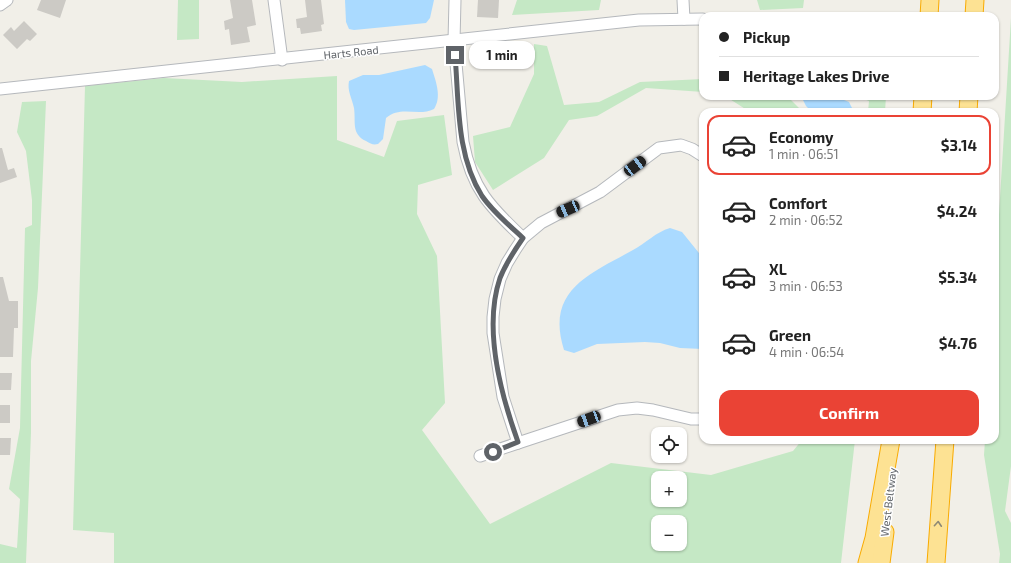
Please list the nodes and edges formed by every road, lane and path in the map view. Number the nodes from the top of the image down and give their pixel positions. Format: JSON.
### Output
{"nodes":[{"id":1,"x":7,"y":0,"type":"edge"},
{"id":2,"x":274,"y":0,"type":"edge"},
{"id":3,"x":455,"y":0,"type":"edge"},
{"id":4,"x":683,"y":0,"type":"edge"},
{"id":5,"x":930,"y":0,"type":"edge"},
{"id":6,"x":975,"y":0,"type":"edge"},
{"id":7,"x":0,"y":5,"type":"edge"},
{"id":8,"x":928,"y":12,"type":"edge"},
{"id":9,"x":974,"y":12,"type":"edge"},
{"id":10,"x":684,"y":19,"type":"junction"},
{"id":11,"x":699,"y":19,"type":"edge"},
{"id":12,"x":454,"y":41,"type":"junction"},
{"id":13,"x":282,"y":60,"type":"junction"},
{"id":14,"x":0,"y":89,"type":"edge"},
{"id":15,"x":699,"y":153,"type":"edge"},
{"id":16,"x":523,"y":238,"type":"junction"},
{"id":17,"x":699,"y":419,"type":"edge"},
{"id":18,"x":518,"y":442,"type":"junction"},
{"id":19,"x":890,"y":444,"type":"edge"},
{"id":20,"x":895,"y":444,"type":"edge"},
{"id":21,"x":944,"y":444,"type":"edge"},
{"id":22,"x":480,"y":456,"type":"dead end"},
{"id":23,"x":868,"y":563,"type":"edge"},
{"id":24,"x":881,"y":563,"type":"edge"},
{"id":25,"x":936,"y":563,"type":"edge"}],
"edges":[{"from":1,"to":7,"type":"street"},
{"from":2,"to":13,"type":"street"},
{"from":3,"to":12,"type":"street"},
{"from":4,"to":10,"type":"street"},
{"from":5,"to":8,"type":"highway"},
{"from":6,"to":9,"type":"highway"},
{"from":10,"to":11,"type":"street","name":"Harts Road"},
{"from":10,"to":12,"type":"street","name":"Harts Road"},
{"from":12,"to":13,"type":"street","name":"Harts Road"},
{"from":12,"to":16,"type":"street"},
{"from":13,"to":14,"type":"street","name":"Harts Road"},
{"from":15,"to":16,"type":"street"},
{"from":16,"to":18,"type":"street"},
{"from":17,"to":18,"type":"street"},
{"from":18,"to":22,"type":"street"},
{"from":19,"to":23,"type":"highway"},
{"from":20,"to":24,"type":"highway","name":"West Beltway"},
{"from":25,"to":21,"type":"highway","one_way":true}]}
